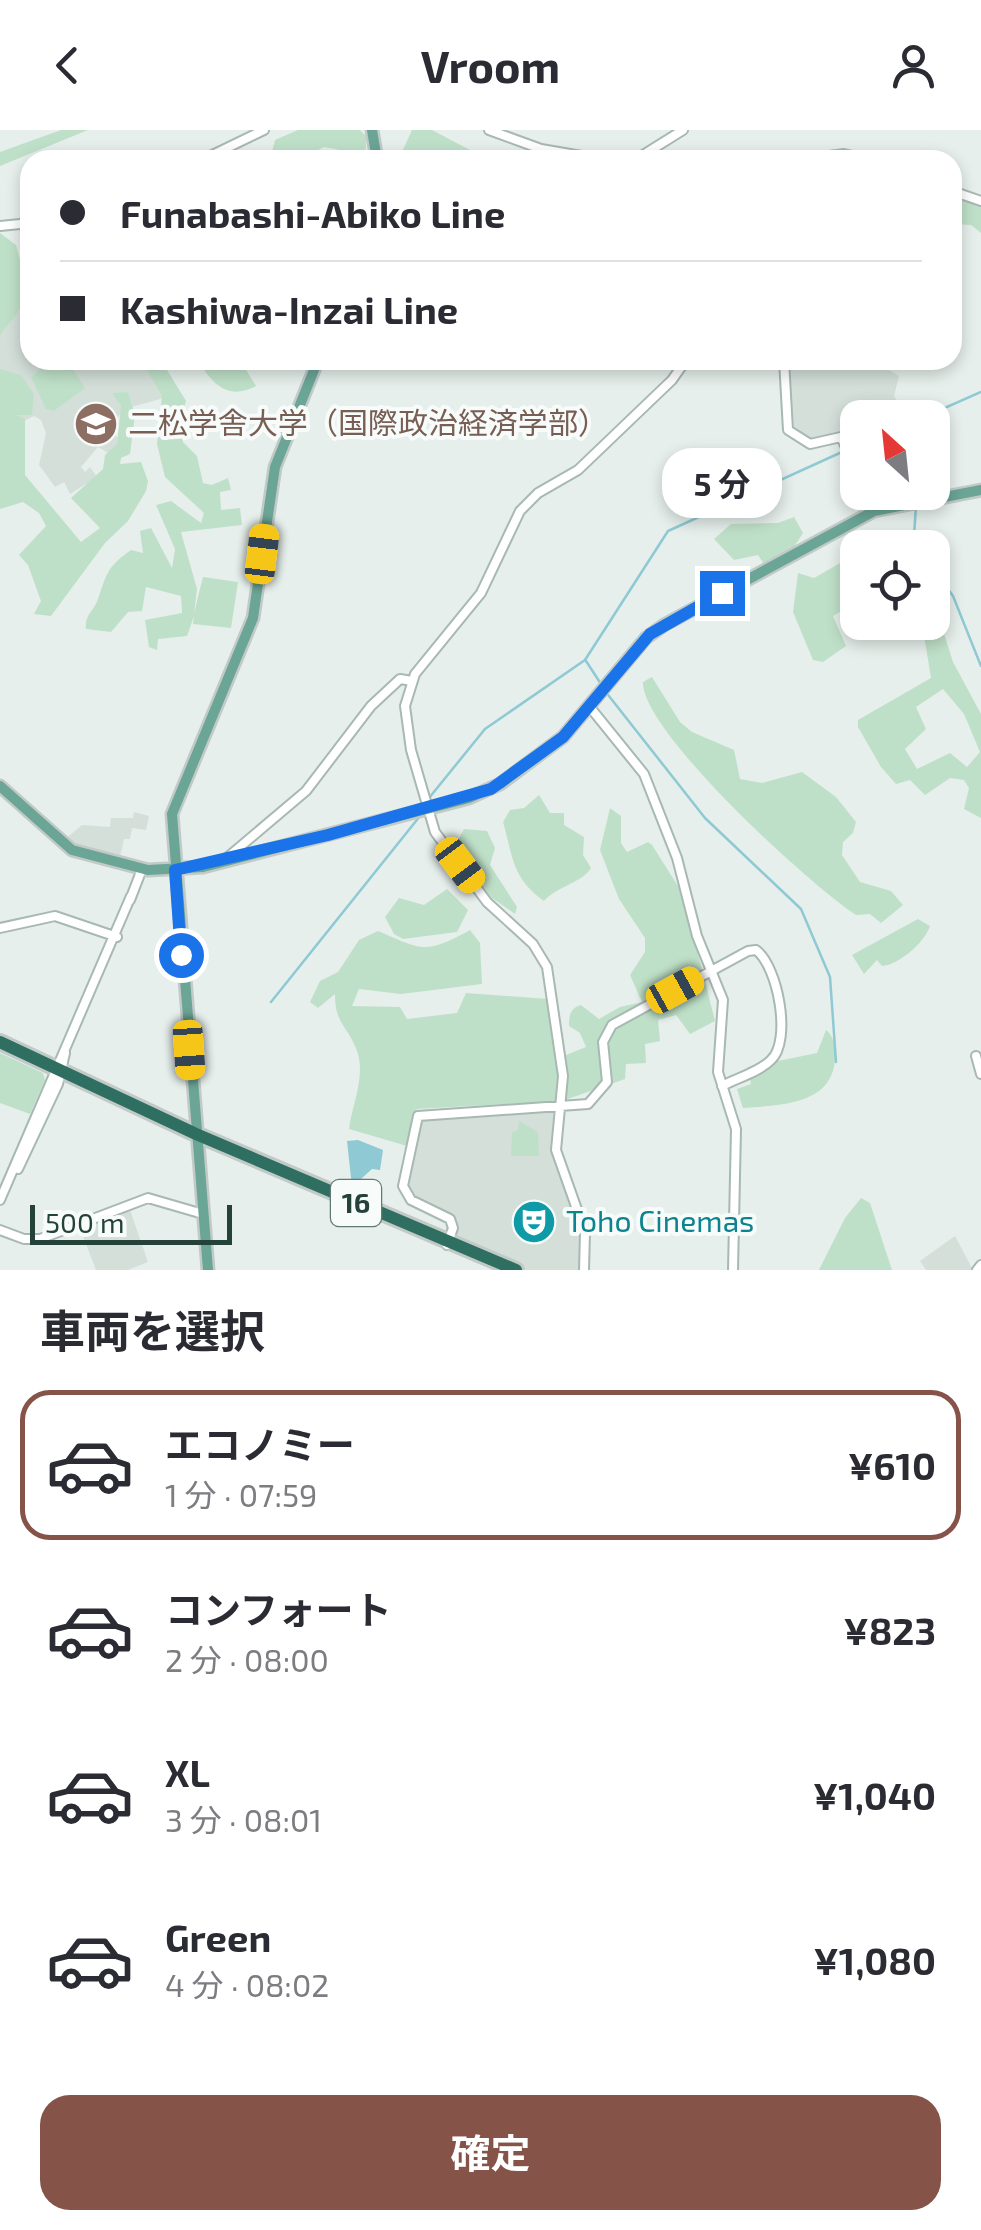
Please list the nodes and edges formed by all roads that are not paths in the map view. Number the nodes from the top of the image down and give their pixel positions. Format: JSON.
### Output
{"nodes":[{"id":1,"x":264,"y":130,"type":"edge"},
{"id":2,"x":490,"y":130,"type":"edge"},
{"id":3,"x":682,"y":130,"type":"edge"},
{"id":4,"x":223,"y":150,"type":"edge"},
{"id":5,"x":547,"y":150,"type":"edge"},
{"id":6,"x":651,"y":150,"type":"edge"},
{"id":7,"x":314,"y":370,"type":"edge"},
{"id":8,"x":678,"y":370,"type":"edge"},
{"id":9,"x":785,"y":370,"type":"edge"},
{"id":10,"x":840,"y":436,"type":"edge"},
{"id":11,"x":981,"y":490,"type":"edge"},
{"id":12,"x":874,"y":511,"type":"joint"},
{"id":13,"x":412,"y":680,"type":"junction"},
{"id":14,"x":589,"y":706,"type":"junction"},
{"id":15,"x":0,"y":786,"type":"edge"},
{"id":16,"x":426,"y":808,"type":"junction"},
{"id":17,"x":222,"y":862,"type":"junction"},
{"id":18,"x":142,"y":869,"type":"junction"},
{"id":19,"x":175,"y":870,"type":"junction"},
{"id":20,"x":0,"y":928,"type":"edge"},
{"id":21,"x":115,"y":936,"type":"junction"},
{"id":22,"x":710,"y":971,"type":"junction"},
{"id":23,"x":0,"y":1044,"type":"edge"},
{"id":24,"x":976,"y":1056,"type":"dead end"},
{"id":25,"x":56,"y":1071,"type":"junction"},
{"id":26,"x":981,"y":1074,"type":"edge"},
{"id":27,"x":722,"y":1086,"type":"junction"},
{"id":28,"x":560,"y":1106,"type":"junction"},
{"id":29,"x":196,"y":1136,"type":"junction"},
{"id":30,"x":0,"y":1200,"type":"edge"},
{"id":31,"x":0,"y":1210,"type":"edge"},
{"id":32,"x":203,"y":1214,"type":"junction"},
{"id":33,"x":0,"y":1230,"type":"edge"},
{"id":34,"x":448,"y":1242,"type":"junction"},
{"id":35,"x":208,"y":1270,"type":"edge"},
{"id":36,"x":506,"y":1270,"type":"edge"},
{"id":37,"x":516,"y":1270,"type":"edge"},
{"id":38,"x":584,"y":1270,"type":"edge"},
{"id":39,"x":733,"y":1270,"type":"edge"}],
"edges":[{"from":1,"to":4,"type":"street"},
{"from":2,"to":5,"type":"street"},
{"from":3,"to":6,"type":"street"},
{"from":7,"to":19,"type":"main road"},
{"from":8,"to":13,"type":"street"},
{"from":9,"to":10,"type":"street"},
{"from":11,"to":12,"type":"main road"},
{"from":12,"to":14,"type":"main road"},
{"from":13,"to":16,"type":"street"},
{"from":13,"to":17,"type":"street"},
{"from":14,"to":16,"type":"main road"},
{"from":14,"to":22,"type":"street"},
{"from":15,"to":18,"type":"main road"},
{"from":16,"to":17,"type":"main road"},
{"from":16,"to":28,"type":"street"},
{"from":17,"to":19,"type":"main road"},
{"from":18,"to":19,"type":"main road"},
{"from":18,"to":21,"type":"street"},
{"from":19,"to":29,"type":"main road"},
{"from":20,"to":21,"type":"street"},
{"from":21,"to":25,"type":"street"},
{"from":22,"to":27,"type":"street"},
{"from":22,"to":27,"type":"street"},
{"from":22,"to":28,"type":"street"},
{"from":23,"to":25,"type":"highway","number":"16"},
{"from":24,"to":26,"type":"street"},
{"from":25,"to":29,"type":"highway","number":"16"},
{"from":25,"to":30,"type":"street"},
{"from":25,"to":31,"type":"street"},
{"from":27,"to":39,"type":"street"},
{"from":28,"to":34,"type":"street"},
{"from":28,"to":38,"type":"street"},
{"from":29,"to":32,"type":"main road"},
{"from":29,"to":34,"type":"highway","number":"16"},
{"from":32,"to":33,"type":"street"},
{"from":32,"to":35,"type":"main road"},
{"from":34,"to":36,"type":"highway","number":"16"},
{"from":34,"to":37,"type":"highway","number":"16"}]}
